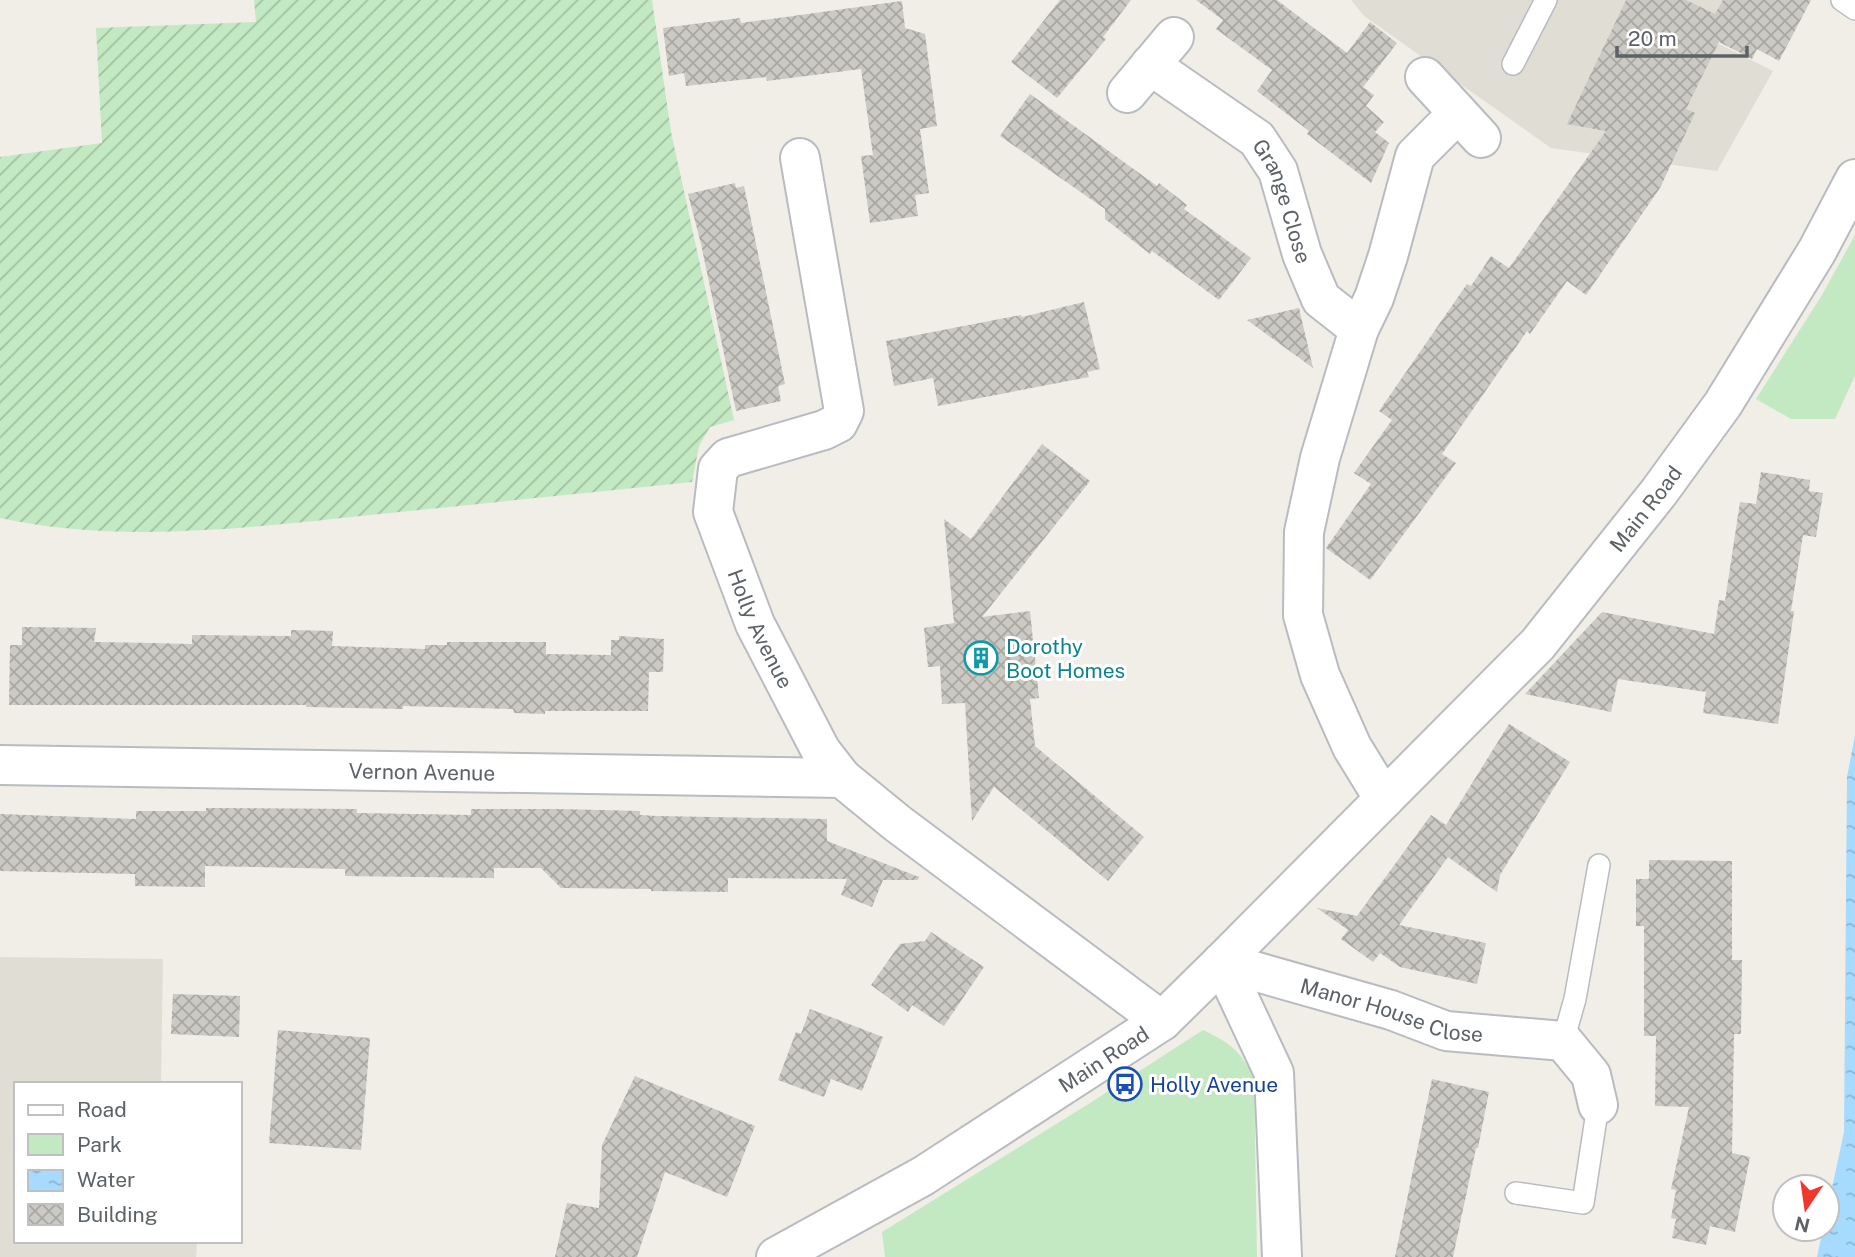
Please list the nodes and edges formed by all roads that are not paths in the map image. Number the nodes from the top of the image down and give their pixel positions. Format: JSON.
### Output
{"nodes":[{"id":1,"x":1546,"y":0,"type":"edge"},
{"id":2,"x":1842,"y":0,"type":"edge"},
{"id":3,"x":1855,"y":9,"type":"edge"},
{"id":4,"x":1513,"y":64,"type":"dead end"},
{"id":5,"x":1150,"y":65,"type":"dead end"},
{"id":6,"x":1425,"y":77,"type":"dead end"},
{"id":7,"x":800,"y":158,"type":"dead end"},
{"id":8,"x":1855,"y":179,"type":"edge"},
{"id":9,"x":1359,"y":329,"type":"junction"},
{"id":10,"x":0,"y":765,"type":"edge"},
{"id":11,"x":842,"y":778,"type":"junction"},
{"id":12,"x":1384,"y":799,"type":"junction"},
{"id":13,"x":1599,"y":865,"type":"dead end"},
{"id":14,"x":1222,"y":962,"type":"junction"},
{"id":15,"x":1162,"y":1021,"type":"junction"},
{"id":16,"x":1563,"y":1041,"type":"junction"},
{"id":17,"x":1598,"y":1105,"type":"joint"},
{"id":18,"x":1516,"y":1193,"type":"dead end"},
{"id":19,"x":776,"y":1257,"type":"edge"},
{"id":20,"x":1282,"y":1257,"type":"edge"}],
"edges":[{"from":1,"to":4,"type":"lane"},
{"from":2,"to":3,"type":"lane"},
{"from":5,"to":9,"type":"street","name":"Grange Close"},
{"from":6,"to":9,"type":"street"},
{"from":7,"to":11,"type":"street","name":"Holly Avenue"},
{"from":8,"to":12,"type":"street","name":"Main Road"},
{"from":9,"to":12,"type":"street"},
{"from":10,"to":11,"type":"street","name":"Vernon Avenue"},
{"from":11,"to":15,"type":"street","name":"Holly Avenue"},
{"from":12,"to":14,"type":"street","name":"Main Road"},
{"from":13,"to":16,"type":"lane"},
{"from":14,"to":15,"type":"street","name":"Main Road"},
{"from":14,"to":16,"type":"street","name":"Manor House Close"},
{"from":14,"to":20,"type":"street"},
{"from":15,"to":19,"type":"street","name":"Main Road"},
{"from":16,"to":17,"type":"street"},
{"from":17,"to":18,"type":"lane"}]}
